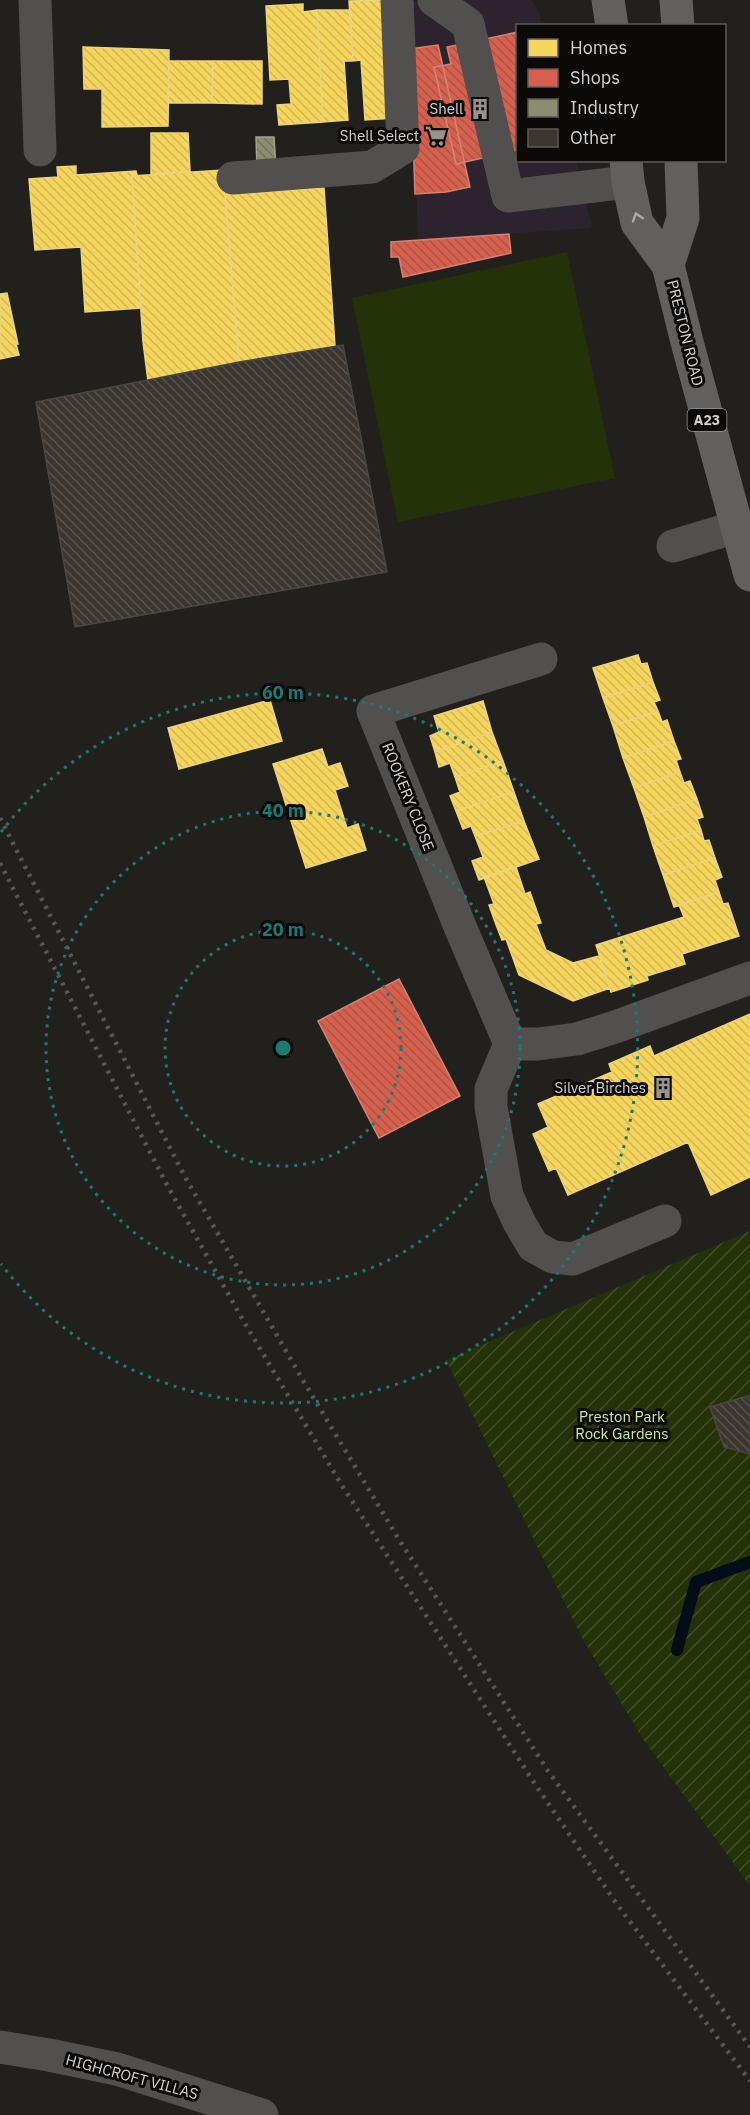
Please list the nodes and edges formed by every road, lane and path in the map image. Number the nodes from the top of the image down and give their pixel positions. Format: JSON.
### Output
{"nodes":[{"id":1,"x":35,"y":0,"type":"edge"},
{"id":2,"x":397,"y":0,"type":"edge"},
{"id":3,"x":434,"y":0,"type":"edge"},
{"id":4,"x":608,"y":0,"type":"edge"},
{"id":5,"x":676,"y":0,"type":"edge"},
{"id":6,"x":612,"y":24,"type":"edge"},
{"id":7,"x":678,"y":24,"type":"edge"},
{"id":8,"x":40,"y":150,"type":"dead end"},
{"id":9,"x":681,"y":162,"type":"edge"},
{"id":10,"x":627,"y":171,"type":"edge"},
{"id":11,"x":233,"y":178,"type":"dead end"},
{"id":12,"x":668,"y":265,"type":"junction"},
{"id":13,"x":736,"y":527,"type":"junction"},
{"id":14,"x":673,"y":546,"type":"dead end"},
{"id":15,"x":750,"y":575,"type":"edge"},
{"id":16,"x":541,"y":659,"type":"dead end"},
{"id":17,"x":750,"y":978,"type":"edge"},
{"id":18,"x":510,"y":1044,"type":"junction"},
{"id":19,"x":665,"y":1221,"type":"dead end"},
{"id":20,"x":0,"y":2047,"type":"edge"},
{"id":21,"x":262,"y":2115,"type":"edge"}],
"edges":[{"from":1,"to":8,"type":"street"},
{"from":2,"to":11,"type":"street"},
{"from":3,"to":10,"type":"street"},
{"from":4,"to":6,"type":"highway"},
{"from":5,"to":7,"type":"highway"},
{"from":9,"to":12,"type":"highway","name":"PRESTON ROAD"},
{"from":12,"to":10,"type":"highway","name":"PRESTON ROAD","number":"A23","one_way":true},
{"from":12,"to":13,"type":"highway","name":"PRESTON ROAD","number":"A23"},
{"from":13,"to":14,"type":"street"},
{"from":13,"to":15,"type":"highway","name":"PRESTON ROAD","number":"A23"},
{"from":16,"to":18,"type":"street","name":"ROOKERY CLOSE"},
{"from":17,"to":18,"type":"street"},
{"from":18,"to":19,"type":"street"},
{"from":20,"to":21,"type":"street","name":"HIGHCROFT VILLAS"}]}
